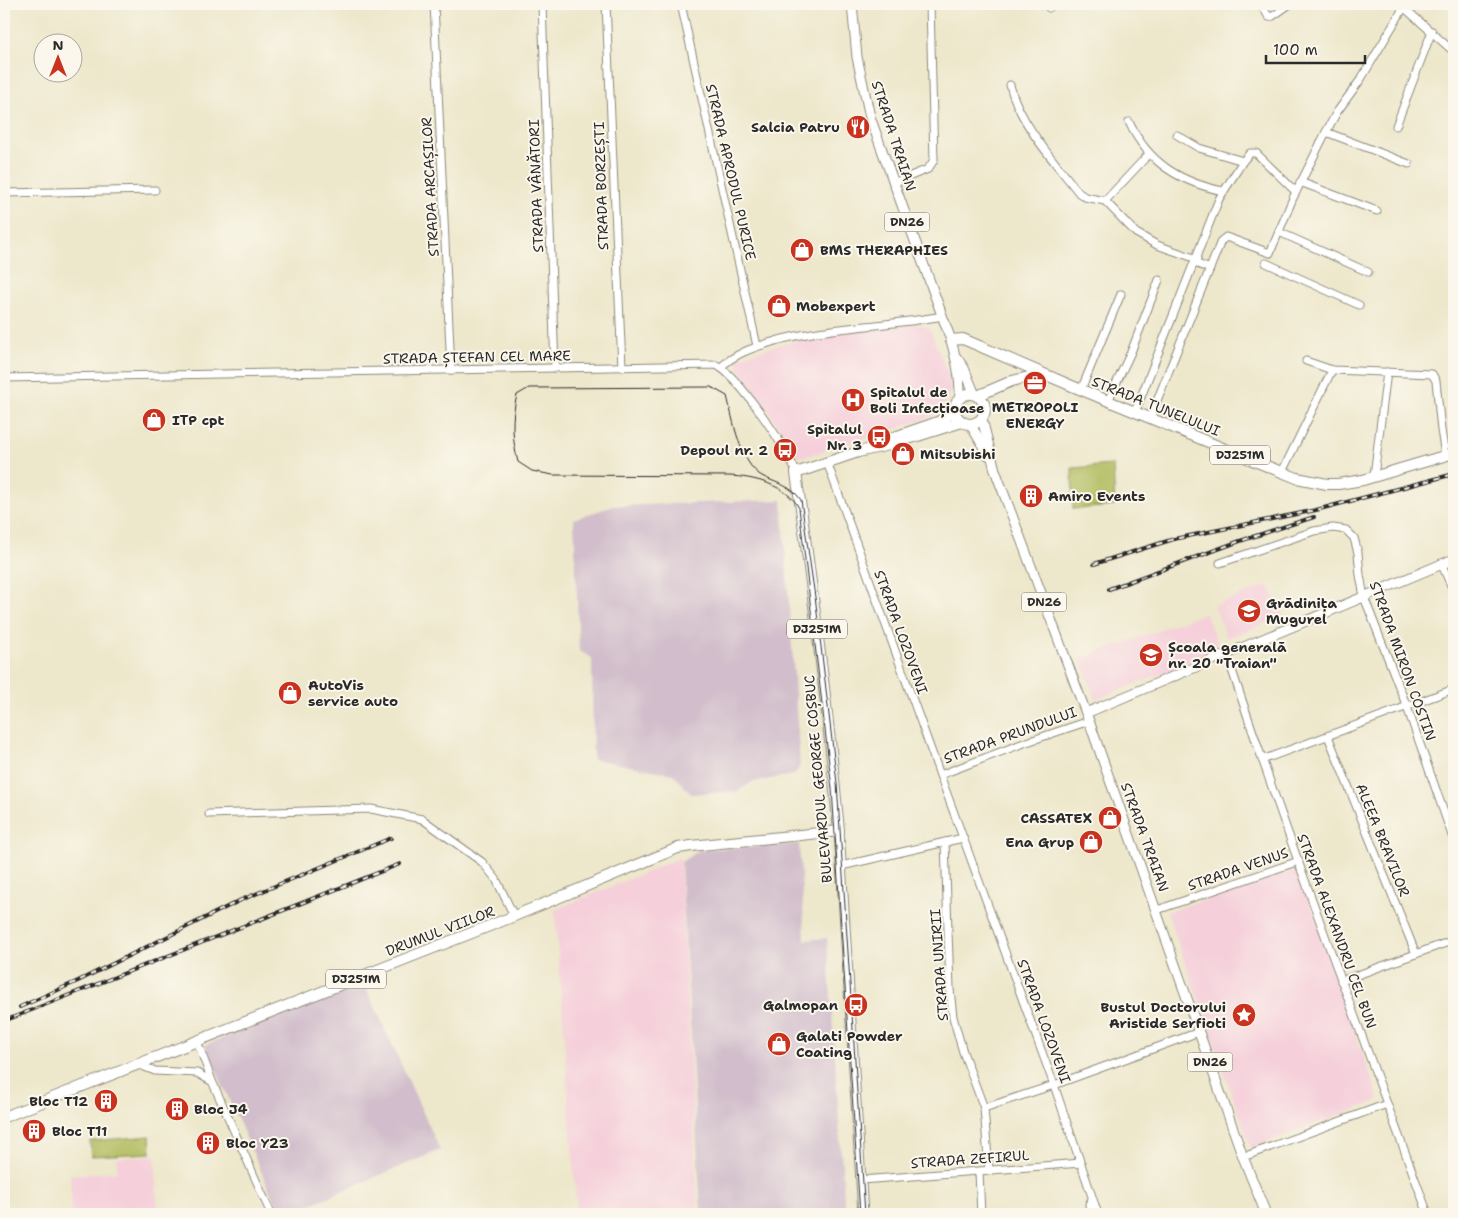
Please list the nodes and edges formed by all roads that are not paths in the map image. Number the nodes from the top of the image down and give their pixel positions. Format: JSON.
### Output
{"nodes":[{"id":1,"x":434,"y":4,"type":"edge"},
{"id":2,"x":542,"y":4,"type":"edge"},
{"id":3,"x":606,"y":4,"type":"edge"},
{"id":4,"x":681,"y":4,"type":"edge"},
{"id":5,"x":852,"y":4,"type":"edge"},
{"id":6,"x":930,"y":4,"type":"edge"},
{"id":7,"x":1260,"y":4,"type":"edge"},
{"id":8,"x":1290,"y":4,"type":"edge"},
{"id":9,"x":1402,"y":6,"type":"edge"},
{"id":10,"x":1432,"y":32,"type":"junction"},
{"id":11,"x":1454,"y":52,"type":"edge"},
{"id":12,"x":1010,"y":86,"type":"dead end"},
{"id":13,"x":1129,"y":122,"type":"dead end"},
{"id":14,"x":1396,"y":126,"type":"dead end"},
{"id":15,"x":1326,"y":132,"type":"junction"},
{"id":16,"x":1177,"y":136,"type":"dead end"},
{"id":17,"x":1149,"y":154,"type":"junction"},
{"id":18,"x":1243,"y":162,"type":"junction"},
{"id":19,"x":1409,"y":164,"type":"dead end"},
{"id":20,"x":1300,"y":182,"type":"junction"},
{"id":21,"x":893,"y":183,"type":"junction"},
{"id":22,"x":155,"y":190,"type":"dead end"},
{"id":23,"x":1223,"y":191,"type":"junction"},
{"id":24,"x":1296,"y":192,"type":"junction"},
{"id":25,"x":4,"y":193,"type":"edge"},
{"id":26,"x":1105,"y":201,"type":"junction"},
{"id":27,"x":1377,"y":211,"type":"dead end"},
{"id":28,"x":1279,"y":232,"type":"junction"},
{"id":29,"x":1196,"y":261,"type":"junction"},
{"id":30,"x":1266,"y":263,"type":"dead end"},
{"id":31,"x":1210,"y":269,"type":"junction"},
{"id":32,"x":1368,"y":272,"type":"dead end"},
{"id":33,"x":1159,"y":280,"type":"dead end"},
{"id":34,"x":1121,"y":294,"type":"dead end"},
{"id":35,"x":1359,"y":305,"type":"dead end"},
{"id":36,"x":942,"y":316,"type":"junction"},
{"id":37,"x":951,"y":340,"type":"junction"},
{"id":38,"x":757,"y":346,"type":"junction"},
{"id":39,"x":956,"y":358,"type":"junction"},
{"id":40,"x":1306,"y":361,"type":"dead end"},
{"id":41,"x":622,"y":367,"type":"junction"},
{"id":42,"x":721,"y":367,"type":"junction"},
{"id":43,"x":555,"y":368,"type":"junction"},
{"id":44,"x":450,"y":370,"type":"junction"},
{"id":45,"x":1332,"y":370,"type":"junction"},
{"id":46,"x":1387,"y":372,"type":"junction"},
{"id":47,"x":1042,"y":374,"type":"junction"},
{"id":48,"x":4,"y":378,"type":"edge"},
{"id":49,"x":994,"y":390,"type":"junction"},
{"id":50,"x":1081,"y":390,"type":"junction"},
{"id":51,"x":976,"y":396,"type":"junction"},
{"id":52,"x":960,"y":398,"type":"junction"},
{"id":53,"x":1108,"y":401,"type":"junction"},
{"id":54,"x":985,"y":405,"type":"junction"},
{"id":55,"x":955,"y":412,"type":"junction"},
{"id":56,"x":1135,"y":412,"type":"junction"},
{"id":57,"x":1150,"y":418,"type":"junction"},
{"id":58,"x":982,"y":419,"type":"junction"},
{"id":59,"x":966,"y":423,"type":"junction"},
{"id":60,"x":858,"y":452,"type":"junction"},
{"id":61,"x":1450,"y":454,"type":"edge"},
{"id":62,"x":827,"y":462,"type":"junction"},
{"id":63,"x":995,"y":470,"type":"junction"},
{"id":64,"x":1282,"y":472,"type":"junction"},
{"id":65,"x":796,"y":473,"type":"junction"},
{"id":66,"x":1374,"y":476,"type":"junction"},
{"id":67,"x":1454,"y":559,"type":"edge"},
{"id":68,"x":1220,"y":563,"type":"dead end"},
{"id":69,"x":1441,"y":563,"type":"junction"},
{"id":70,"x":1454,"y":592,"type":"edge"},
{"id":71,"x":1364,"y":597,"type":"junction"},
{"id":72,"x":1227,"y":654,"type":"junction"},
{"id":73,"x":1454,"y":689,"type":"edge"},
{"id":74,"x":1407,"y":707,"type":"junction"},
{"id":75,"x":1088,"y":717,"type":"junction"},
{"id":76,"x":1328,"y":736,"type":"junction"},
{"id":77,"x":1262,"y":760,"type":"junction"},
{"id":78,"x":940,"y":775,"type":"junction"},
{"id":79,"x":209,"y":814,"type":"dead end"},
{"id":80,"x":838,"y":831,"type":"junction"},
{"id":81,"x":963,"y":838,"type":"junction"},
{"id":82,"x":1454,"y":841,"type":"edge"},
{"id":83,"x":945,"y":842,"type":"junction"},
{"id":84,"x":1299,"y":861,"type":"junction"},
{"id":85,"x":840,"y":866,"type":"junction"},
{"id":86,"x":1157,"y":910,"type":"junction"},
{"id":87,"x":514,"y":916,"type":"junction"},
{"id":88,"x":1454,"y":940,"type":"edge"},
{"id":89,"x":1416,"y":954,"type":"junction"},
{"id":90,"x":1341,"y":981,"type":"junction"},
{"id":91,"x":1199,"y":1032,"type":"junction"},
{"id":92,"x":197,"y":1041,"type":"junction"},
{"id":93,"x":137,"y":1064,"type":"junction"},
{"id":94,"x":212,"y":1081,"type":"junction"},
{"id":95,"x":1054,"y":1085,"type":"junction"},
{"id":96,"x":1387,"y":1104,"type":"junction"},
{"id":97,"x":984,"y":1108,"type":"junction"},
{"id":98,"x":4,"y":1117,"type":"edge"},
{"id":99,"x":1243,"y":1157,"type":"junction"},
{"id":100,"x":1081,"y":1163,"type":"junction"},
{"id":101,"x":989,"y":1171,"type":"junction"},
{"id":102,"x":979,"y":1172,"type":"junction"},
{"id":103,"x":861,"y":1180,"type":"junction"},
{"id":104,"x":1092,"y":1199,"type":"junction"},
{"id":105,"x":271,"y":1214,"type":"edge"},
{"id":106,"x":863,"y":1214,"type":"edge"},
{"id":107,"x":982,"y":1214,"type":"edge"},
{"id":108,"x":1090,"y":1214,"type":"edge"},
{"id":109,"x":1098,"y":1214,"type":"edge"},
{"id":110,"x":1266,"y":1214,"type":"edge"},
{"id":111,"x":1428,"y":1214,"type":"edge"}],
"edges":[{"from":1,"to":44,"type":"street","name":"STRADA ARCAȘILOR"},
{"from":2,"to":43,"type":"street","name":"STRADA VÂNĂTORI"},
{"from":3,"to":41,"type":"street","name":"STRADA BORZEȘTI"},
{"from":4,"to":38,"type":"street","name":"STRADA APRODUL PURICE"},
{"from":5,"to":21,"type":"main road","name":"STRADA TRAIAN","number":"DN26"},
{"from":6,"to":21,"type":"street"},
{"from":7,"to":8,"type":"street"},
{"from":9,"to":10,"type":"street"},
{"from":9,"to":15,"type":"street"},
{"from":10,"to":11,"type":"street"},
{"from":10,"to":14,"type":"street"},
{"from":12,"to":26,"type":"street"},
{"from":13,"to":17,"type":"street"},
{"from":15,"to":19,"type":"street"},
{"from":15,"to":20,"type":"street"},
{"from":16,"to":18,"type":"street"},
{"from":17,"to":23,"type":"street"},
{"from":17,"to":26,"type":"street"},
{"from":18,"to":23,"type":"street"},
{"from":18,"to":24,"type":"street"},
{"from":20,"to":24,"type":"street"},
{"from":20,"to":27,"type":"street"},
{"from":21,"to":36,"type":"main road","name":"STRADA TRAIAN","number":"DN26"},
{"from":22,"to":25,"type":"street"},
{"from":23,"to":29,"type":"street"},
{"from":24,"to":28,"type":"street"},
{"from":26,"to":29,"type":"street"},
{"from":28,"to":31,"type":"street"},
{"from":28,"to":32,"type":"street"},
{"from":29,"to":31,"type":"street"},
{"from":29,"to":56,"type":"street"},
{"from":30,"to":35,"type":"street"},
{"from":31,"to":57,"type":"street"},
{"from":33,"to":53,"type":"street"},
{"from":34,"to":50,"type":"street"},
{"from":36,"to":37,"type":"main road","name":"STRADA TRAIAN","number":"DN26"},
{"from":36,"to":38,"type":"street"},
{"from":37,"to":39,"type":"main road","name":"STRADA TRAIAN","number":"DN26"},
{"from":37,"to":47,"type":"highway","number":"DJ251M"},
{"from":38,"to":42,"type":"street"},
{"from":39,"to":51,"type":"main road","name":"STRADA TRAIAN","number":"DN26"},
{"from":39,"to":52,"type":"main road","name":"STRADA TRAIAN","number":"DN26"},
{"from":40,"to":45,"type":"street"},
{"from":41,"to":42,"type":"street","name":"STRADA ȘTEFAN CEL MARE"},
{"from":41,"to":43,"type":"street","name":"STRADA ȘTEFAN CEL MARE"},
{"from":42,"to":65,"type":"street","name":"BULEVARDUL GEORGE COȘBUC"},
{"from":43,"to":44,"type":"street","name":"STRADA ȘTEFAN CEL MARE"},
{"from":44,"to":48,"type":"street","name":"STRADA ȘTEFAN CEL MARE"},
{"from":45,"to":46,"type":"street"},
{"from":45,"to":64,"type":"street"},
{"from":46,"to":61,"type":"street"},
{"from":46,"to":66,"type":"street"},
{"from":47,"to":49,"type":"highway"},
{"from":47,"to":50,"type":"highway","name":"STRADA TUNELULUI","number":"DJ251M"},
{"from":49,"to":51,"type":"highway"},
{"from":49,"to":54,"type":"highway"},
{"from":50,"to":53,"type":"highway","name":"STRADA TUNELULUI","number":"DJ251M"},
{"from":51,"to":52,"type":"highway"},
{"from":51,"to":54,"type":"highway","number":"DN26"},
{"from":52,"to":55,"type":"highway","number":"DN26"},
{"from":53,"to":56,"type":"highway","name":"STRADA TUNELULUI","number":"DJ251M"},
{"from":54,"to":58,"type":"highway","number":"DN26"},
{"from":55,"to":59,"type":"highway","number":"DN26"},
{"from":55,"to":60,"type":"highway"},
{"from":56,"to":57,"type":"highway","name":"STRADA TUNELULUI","number":"DJ251M"},
{"from":57,"to":64,"type":"highway","name":"STRADA TUNELULUI","number":"DJ251M"},
{"from":58,"to":59,"type":"highway"},
{"from":58,"to":63,"type":"main road","name":"STRADA TRAIAN","number":"DN26"},
{"from":59,"to":60,"type":"highway"},
{"from":59,"to":63,"type":"main road","name":"STRADA TRAIAN","number":"DN26"},
{"from":60,"to":62,"type":"highway"},
{"from":61,"to":66,"type":"highway","name":"STRADA TUNELULUI","number":"DJ251M"},
{"from":62,"to":65,"type":"highway"},
{"from":62,"to":78,"type":"street","name":"STRADA LOZOVENI"},
{"from":63,"to":75,"type":"main road","name":"STRADA TRAIAN","number":"DN26"},
{"from":64,"to":66,"type":"highway","name":"STRADA TUNELULUI","number":"DJ251M"},
{"from":65,"to":80,"type":"highway","name":"BULEVARDUL GEORGE COȘBUC","number":"DJ251M"},
{"from":67,"to":69,"type":"main road","name":"STRADA PRUNDULUI"},
{"from":68,"to":71,"type":"street","name":"STRADA MIRON COSTIN"},
{"from":69,"to":70,"type":"street"},
{"from":69,"to":71,"type":"main road","name":"STRADA PRUNDULUI"},
{"from":71,"to":72,"type":"main road","name":"STRADA PRUNDULUI"},
{"from":71,"to":74,"type":"street","name":"STRADA MIRON COSTIN"},
{"from":72,"to":75,"type":"main road","name":"STRADA PRUNDULUI"},
{"from":72,"to":77,"type":"street","name":"STRADA ALEXANDRU CEL BUN"},
{"from":73,"to":74,"type":"street"},
{"from":74,"to":76,"type":"street"},
{"from":74,"to":82,"type":"street","name":"STRADA MIRON COSTIN"},
{"from":75,"to":78,"type":"street","name":"STRADA PRUNDULUI"},
{"from":75,"to":86,"type":"main road","name":"STRADA TRAIAN","number":"DN26"},
{"from":76,"to":77,"type":"street"},
{"from":76,"to":89,"type":"street","name":"ALEEA BRAVILOR"},
{"from":77,"to":84,"type":"street","name":"STRADA ALEXANDRU CEL BUN"},
{"from":78,"to":81,"type":"street","name":"STRADA LOZOVENI"},
{"from":79,"to":87,"type":"street"},
{"from":80,"to":85,"type":"main road","name":"BULEVARDUL GEORGE COȘBUC"},
{"from":80,"to":87,"type":"highway","name":"DRUMUL VIILOR","number":"DJ251M"},
{"from":81,"to":83,"type":"street"},
{"from":81,"to":95,"type":"street","name":"STRADA LOZOVENI"},
{"from":83,"to":85,"type":"street"},
{"from":83,"to":97,"type":"street","name":"STRADA UNIRII"},
{"from":84,"to":86,"type":"street","name":"STRADA VENUS"},
{"from":84,"to":90,"type":"street","name":"STRADA ALEXANDRU CEL BUN"},
{"from":85,"to":103,"type":"main road","name":"BULEVARDUL GEORGE COȘBUC"},
{"from":86,"to":91,"type":"main road","name":"STRADA TRAIAN","number":"DN26"},
{"from":87,"to":92,"type":"highway","name":"DRUMUL VIILOR","number":"DJ251M"},
{"from":88,"to":89,"type":"street"},
{"from":89,"to":90,"type":"street"},
{"from":90,"to":96,"type":"street","name":"STRADA ALEXANDRU CEL BUN"},
{"from":91,"to":95,"type":"street"},
{"from":91,"to":99,"type":"main road","name":"STRADA TRAIAN","number":"DN26"},
{"from":92,"to":93,"type":"highway","name":"DRUMUL VIILOR","number":"DJ251M"},
{"from":92,"to":94,"type":"street"},
{"from":93,"to":94,"type":"street"},
{"from":93,"to":98,"type":"highway","name":"DRUMUL VIILOR","number":"DJ251M"},
{"from":94,"to":105,"type":"street"},
{"from":95,"to":97,"type":"street"},
{"from":95,"to":100,"type":"street","name":"STRADA LOZOVENI"},
{"from":96,"to":99,"type":"street"},
{"from":96,"to":111,"type":"street","name":"STRADA ALEXANDRU CEL BUN"},
{"from":97,"to":101,"type":"street","name":"STRADA UNIRII"},
{"from":99,"to":110,"type":"main road","name":"STRADA TRAIAN","number":"DN26"},
{"from":100,"to":101,"type":"street","name":"STRADA ZEFIRUL"},
{"from":100,"to":104,"type":"street","name":"STRADA LOZOVENI"},
{"from":101,"to":102,"type":"street","name":"STRADA ZEFIRUL"},
{"from":102,"to":103,"type":"street","name":"STRADA ZEFIRUL"},
{"from":102,"to":107,"type":"street"},
{"from":103,"to":106,"type":"main road","name":"BULEVARDUL GEORGE COȘBUC"},
{"from":104,"to":108,"type":"street"},
{"from":104,"to":109,"type":"street","name":"STRADA LOZOVENI"}]}
